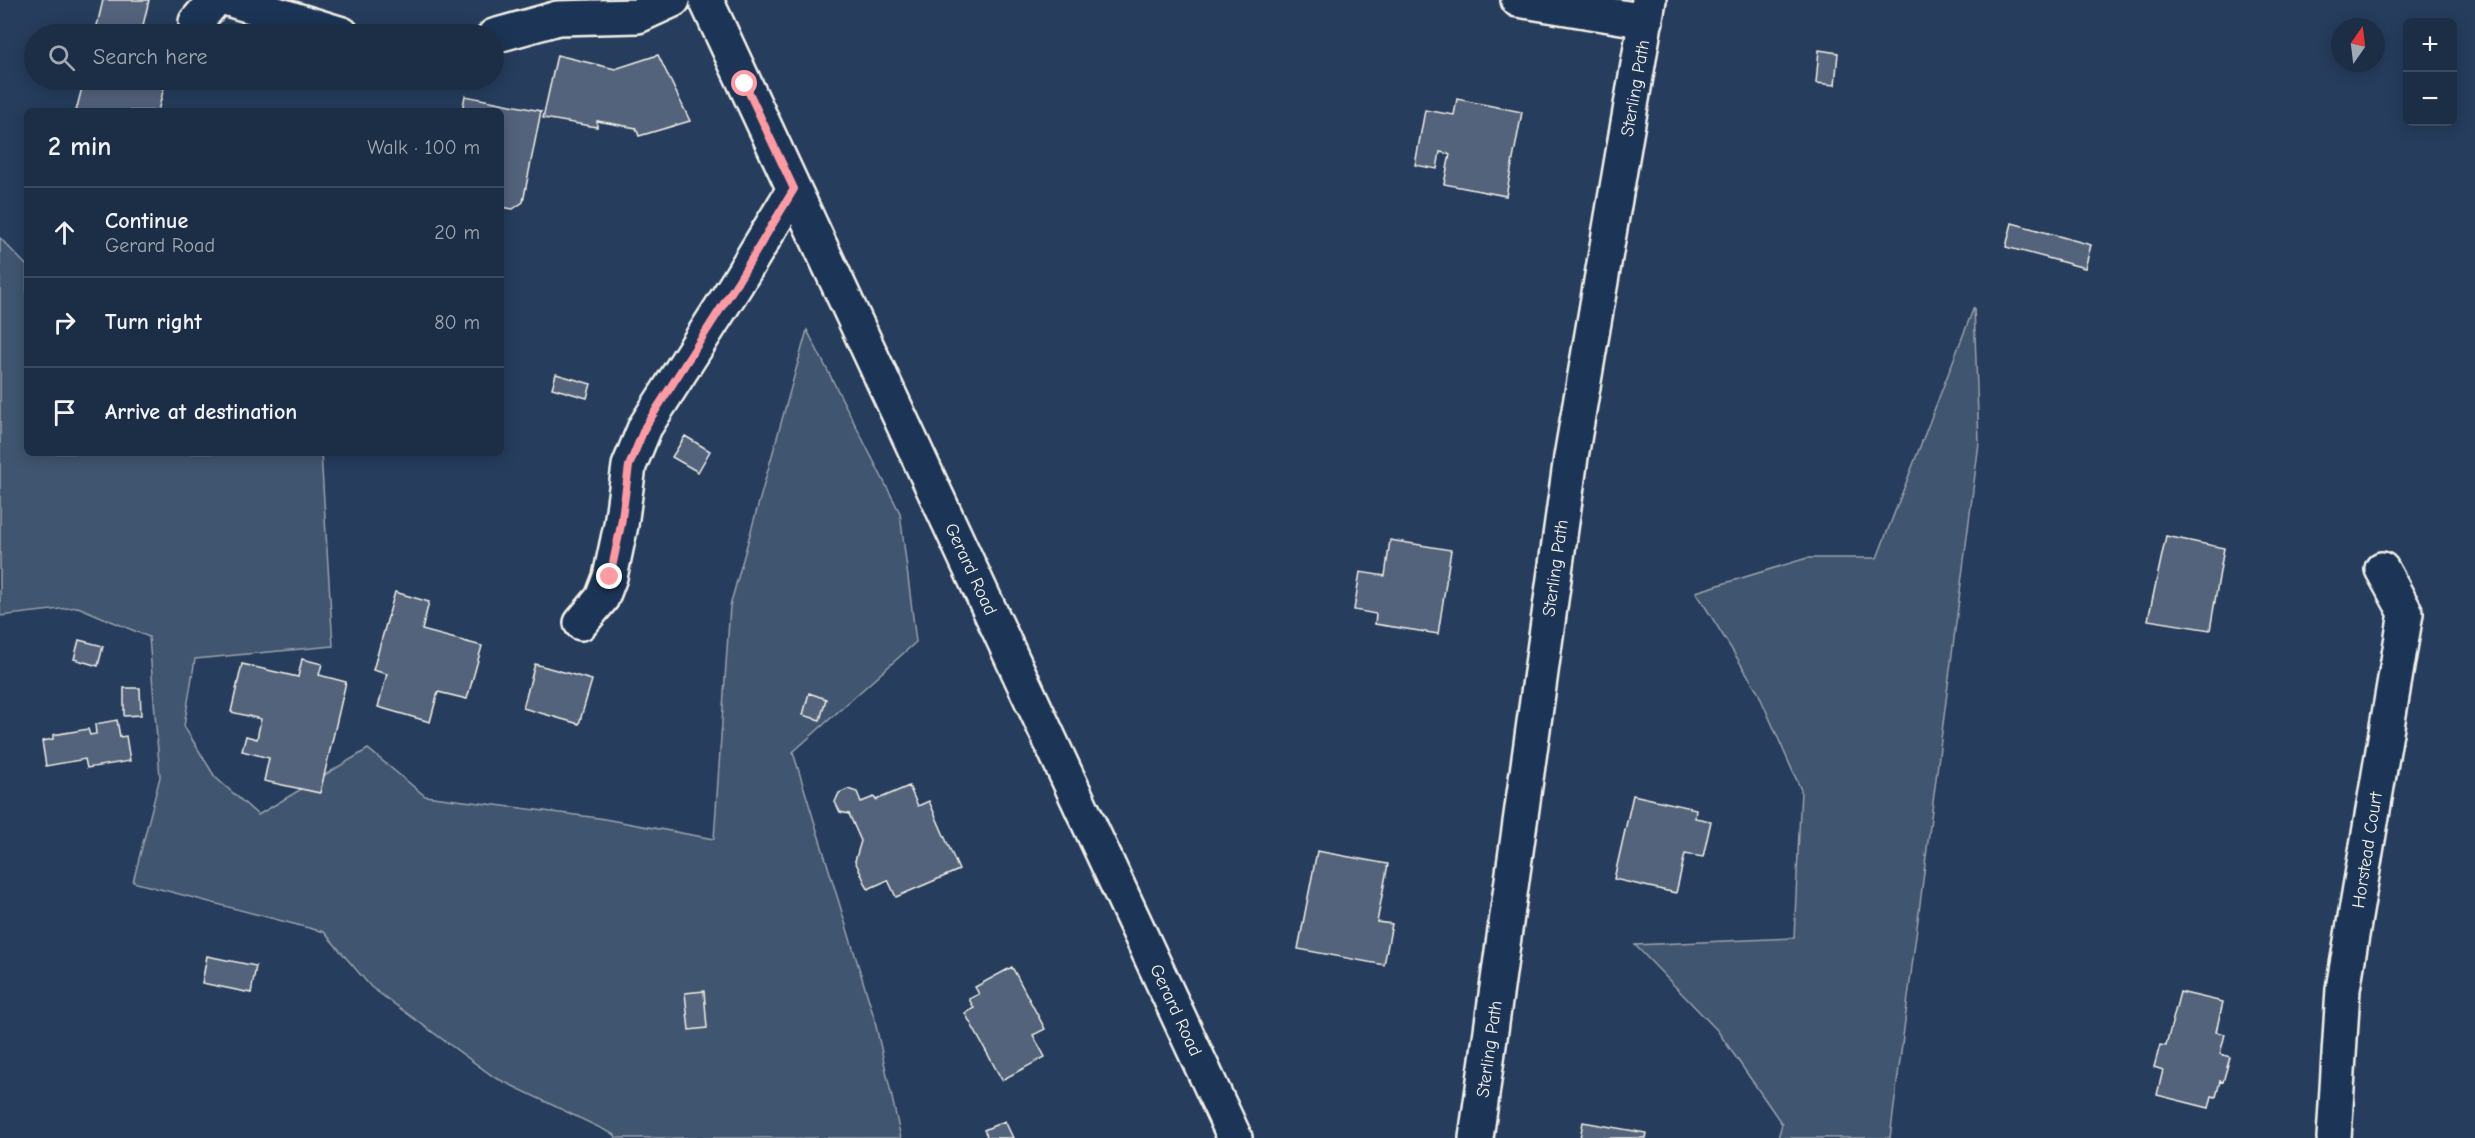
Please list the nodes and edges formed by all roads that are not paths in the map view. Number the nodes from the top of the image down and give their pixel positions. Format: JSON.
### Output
{"nodes":[{"id":1,"x":231,"y":0,"type":"edge"},
{"id":2,"x":673,"y":0,"type":"edge"},
{"id":3,"x":706,"y":0,"type":"edge"},
{"id":4,"x":1518,"y":0,"type":"edge"},
{"id":5,"x":1648,"y":11,"type":"edge"},
{"id":6,"x":309,"y":24,"type":"edge"},
{"id":7,"x":504,"y":33,"type":"edge"},
{"id":8,"x":794,"y":189,"type":"junction"},
{"id":9,"x":2382,"y":569,"type":"dead end"},
{"id":10,"x":581,"y":623,"type":"dead end"},
{"id":11,"x":1236,"y":1138,"type":"edge"},
{"id":12,"x":1476,"y":1138,"type":"edge"},
{"id":13,"x":2334,"y":1138,"type":"edge"}],
"edges":[{"from":1,"to":6,"type":"street"},
{"from":2,"to":7,"type":"street"},
{"from":3,"to":8,"type":"street","name":"Gerard Road"},
{"from":4,"to":5,"type":"street"},
{"from":5,"to":12,"type":"street","name":"Sterling Path"},
{"from":8,"to":10,"type":"street"},
{"from":8,"to":11,"type":"street","name":"Gerard Road"},
{"from":9,"to":13,"type":"street","name":"Horstead Court"}]}
